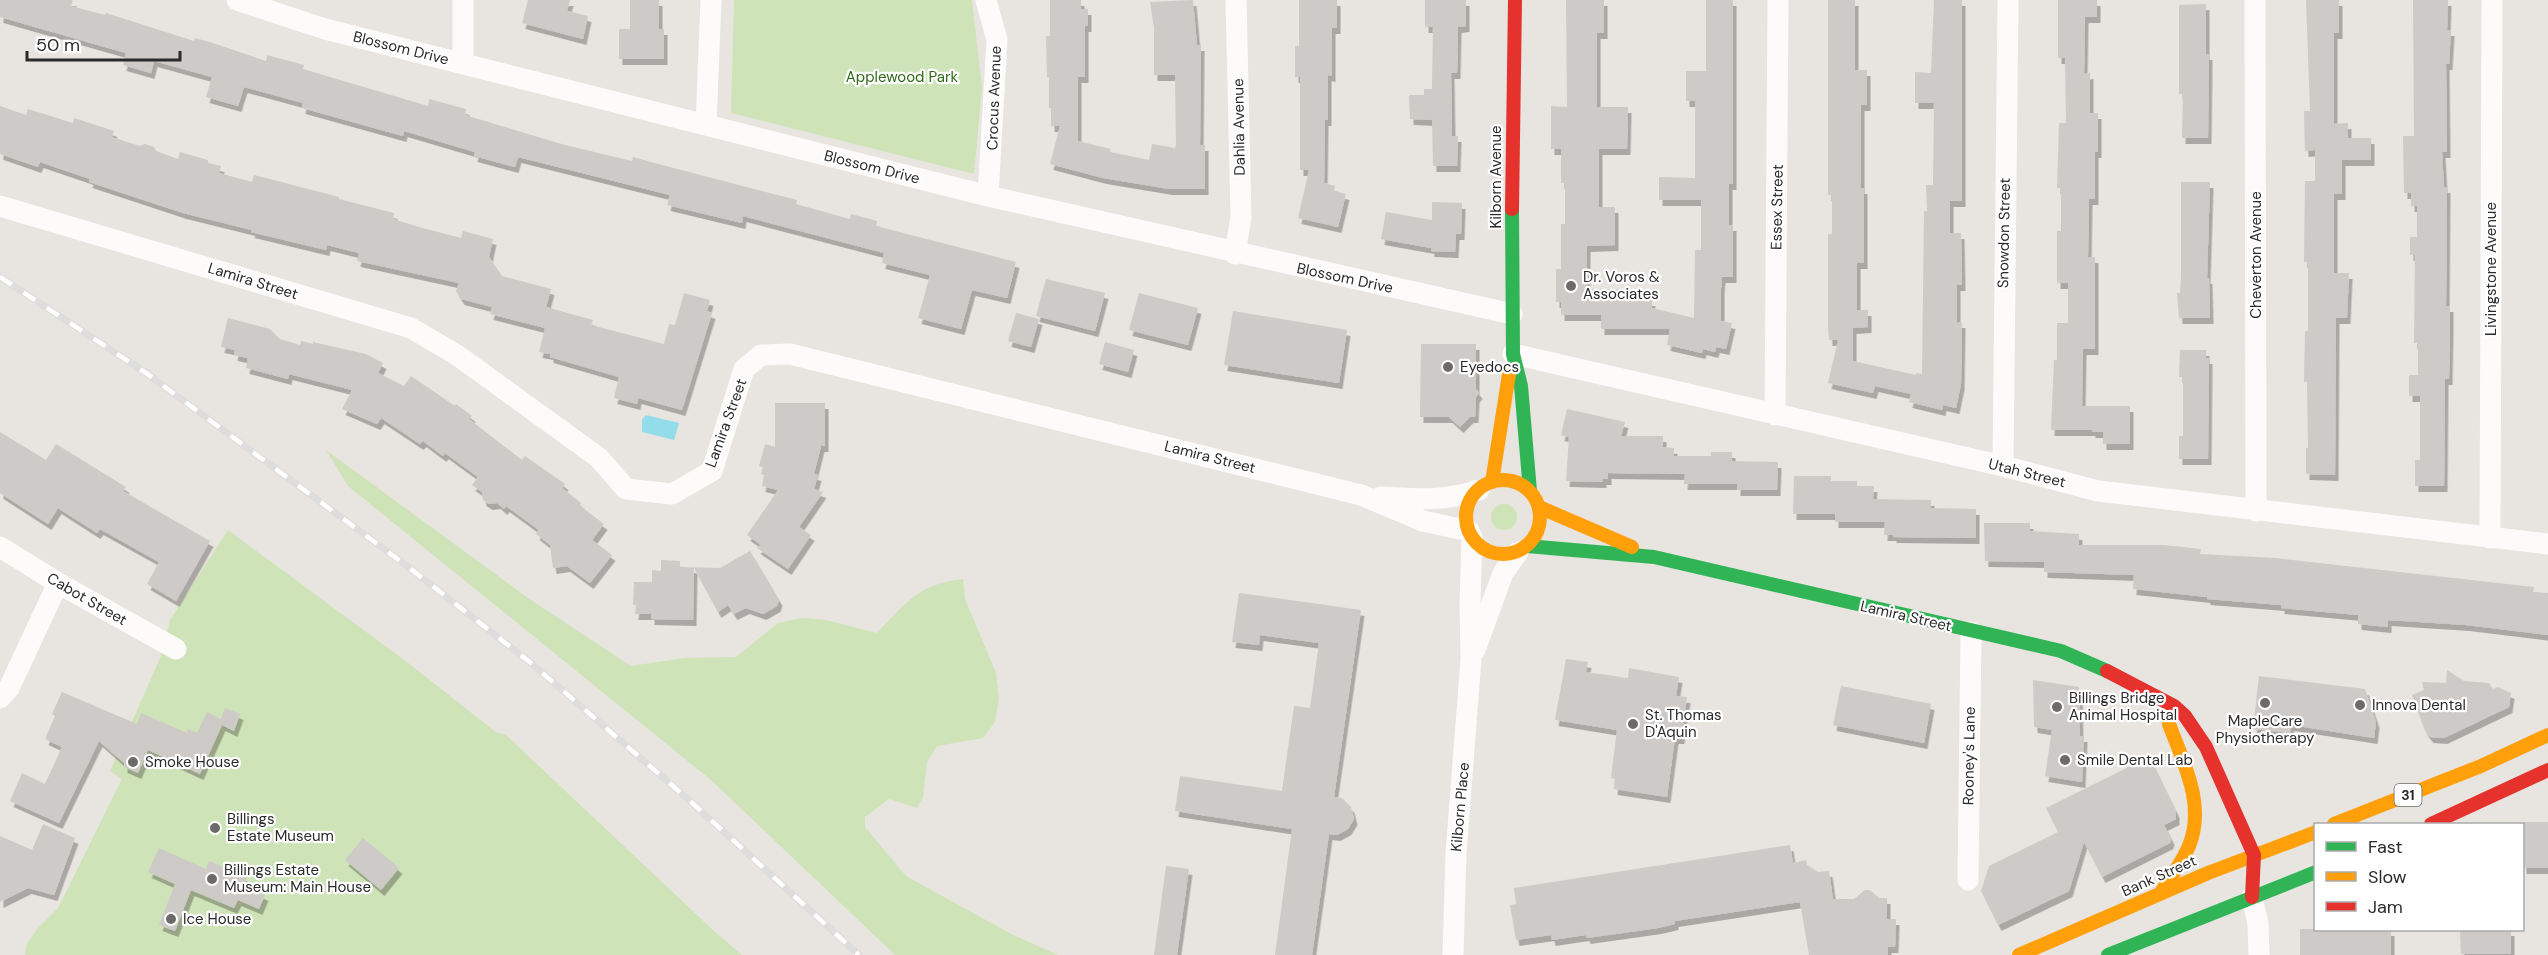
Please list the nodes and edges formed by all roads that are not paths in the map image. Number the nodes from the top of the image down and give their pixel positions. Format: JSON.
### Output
{"nodes":[{"id":1,"x":237,"y":0,"type":"edge"},
{"id":2,"x":463,"y":0,"type":"edge"},
{"id":3,"x":711,"y":0,"type":"edge"},
{"id":4,"x":986,"y":0,"type":"edge"},
{"id":5,"x":1236,"y":0,"type":"edge"},
{"id":6,"x":1515,"y":0,"type":"edge"},
{"id":7,"x":1778,"y":0,"type":"edge"},
{"id":8,"x":2008,"y":0,"type":"edge"},
{"id":9,"x":2255,"y":0,"type":"edge"},
{"id":10,"x":2492,"y":0,"type":"edge"},
{"id":11,"x":463,"y":63,"type":"junction"},
{"id":12,"x":706,"y":125,"type":"junction"},
{"id":13,"x":988,"y":196,"type":"junction"},
{"id":14,"x":0,"y":206,"type":"edge"},
{"id":15,"x":1235,"y":254,"type":"junction"},
{"id":16,"x":1512,"y":314,"type":"junction"},
{"id":17,"x":1513,"y":354,"type":"junction"},
{"id":18,"x":1775,"y":415,"type":"junction"},
{"id":19,"x":2003,"y":466,"type":"junction"},
{"id":20,"x":1485,"y":486,"type":"junction"},
{"id":21,"x":1530,"y":491,"type":"junction"},
{"id":22,"x":1361,"y":495,"type":"junction"},
{"id":23,"x":1539,"y":507,"type":"junction"},
{"id":24,"x":2256,"y":511,"type":"junction"},
{"id":25,"x":1471,"y":534,"type":"junction"},
{"id":26,"x":2490,"y":538,"type":"junction"},
{"id":27,"x":2548,"y":544,"type":"edge"},
{"id":28,"x":0,"y":547,"type":"edge"},
{"id":29,"x":1522,"y":549,"type":"junction"},
{"id":30,"x":1654,"y":557,"type":"junction"},
{"id":31,"x":58,"y":583,"type":"junction"},
{"id":32,"x":1971,"y":632,"type":"junction"},
{"id":33,"x":176,"y":649,"type":"dead end"},
{"id":34,"x":1471,"y":659,"type":"junction"},
{"id":35,"x":2151,"y":695,"type":"junction"},
{"id":36,"x":0,"y":698,"type":"edge"},
{"id":37,"x":2169,"y":724,"type":"junction"},
{"id":38,"x":2548,"y":735,"type":"edge"},
{"id":39,"x":2548,"y":770,"type":"edge"},
{"id":40,"x":2208,"y":791,"type":"dead end"},
{"id":41,"x":2339,"y":823,"type":"edge"},
{"id":42,"x":2435,"y":823,"type":"edge"},
{"id":43,"x":2314,"y":833,"type":"edge"},
{"id":44,"x":2254,"y":855,"type":"junction"},
{"id":45,"x":2233,"y":857,"type":"junction"},
{"id":46,"x":2314,"y":873,"type":"edge"},
{"id":47,"x":1968,"y":880,"type":"dead end"},
{"id":48,"x":2160,"y":894,"type":"junction"},
{"id":49,"x":2252,"y":897,"type":"junction"},
{"id":50,"x":1453,"y":955,"type":"edge"},
{"id":51,"x":2019,"y":955,"type":"edge"},
{"id":52,"x":2108,"y":955,"type":"edge"},
{"id":53,"x":2259,"y":955,"type":"edge"}],
"edges":[{"from":1,"to":11,"type":"street","name":"Blossom Drive"},
{"from":2,"to":11,"type":"street"},
{"from":3,"to":12,"type":"street"},
{"from":4,"to":13,"type":"street","name":"Crocus Avenue"},
{"from":5,"to":15,"type":"street","name":"Dahlia Avenue"},
{"from":6,"to":16,"type":"street","name":"Kilborn Avenue"},
{"from":7,"to":18,"type":"street","name":"Essex Street"},
{"from":8,"to":19,"type":"street","name":"Snowdon Street"},
{"from":9,"to":24,"type":"street","name":"Cheverton Avenue"},
{"from":10,"to":26,"type":"street","name":"Livingstone Avenue"},
{"from":11,"to":12,"type":"street","name":"Blossom Drive"},
{"from":12,"to":13,"type":"street","name":"Blossom Drive"},
{"from":13,"to":15,"type":"street","name":"Blossom Drive"},
{"from":14,"to":22,"type":"street","name":"Lamira Street"},
{"from":15,"to":16,"type":"street","name":"Blossom Drive"},
{"from":16,"to":17,"type":"street","name":"Kilborn Avenue"},
{"from":17,"to":18,"type":"street","name":"Utah Street"},
{"from":17,"to":20,"type":"street","name":"Kilborn Avenue"},
{"from":17,"to":21,"type":"street","name":"Kilborn Avenue"},
{"from":18,"to":19,"type":"street","name":"Utah Street"},
{"from":19,"to":24,"type":"street","name":"Utah Street"},
{"from":20,"to":21,"type":"street"},
{"from":20,"to":22,"type":"street","name":"Lamira Street"},
{"from":20,"to":25,"type":"street"},
{"from":21,"to":23,"type":"street"},
{"from":22,"to":25,"type":"street","name":"Lamira Street"},
{"from":23,"to":29,"type":"street"},
{"from":23,"to":30,"type":"street","name":"Lamira Street"},
{"from":24,"to":26,"type":"street","name":"Utah Street"},
{"from":25,"to":29,"type":"street"},
{"from":25,"to":34,"type":"street","name":"Kilborn Place"},
{"from":26,"to":27,"type":"street","name":"Utah Street"},
{"from":28,"to":31,"type":"street","name":"Cabot Street"},
{"from":29,"to":30,"type":"street","name":"Lamira Street"},
{"from":29,"to":34,"type":"street","name":"Kilborn Place"},
{"from":30,"to":32,"type":"street","name":"Lamira Street"},
{"from":31,"to":33,"type":"street","name":"Cabot Street"},
{"from":31,"to":36,"type":"street"},
{"from":32,"to":35,"type":"street","name":"Lamira Street"},
{"from":32,"to":47,"type":"street","name":"Rooney's Lane"},
{"from":34,"to":50,"type":"street","name":"Kilborn Place"},
{"from":35,"to":37,"type":"street","name":"Lamira Street"},
{"from":35,"to":44,"type":"street","name":"Lamira Street"},
{"from":37,"to":40,"type":"street","name":"Lamira Street"},
{"from":37,"to":48,"type":"street"},
{"from":38,"to":41,"type":"street","number":"31"},
{"from":39,"to":42,"type":"street","number":"31"},
{"from":43,"to":44,"type":"street","name":"Bank Street"},
{"from":44,"to":45,"type":"street","name":"Bank Street"},
{"from":44,"to":49,"type":"street","name":"Lamira Street"},
{"from":45,"to":48,"type":"street","name":"Bank Street"},
{"from":45,"to":49,"type":"street"},
{"from":46,"to":49,"type":"street"},
{"from":48,"to":51,"type":"street","name":"Bank Street"},
{"from":49,"to":52,"type":"street"},
{"from":49,"to":53,"type":"street"}]}
